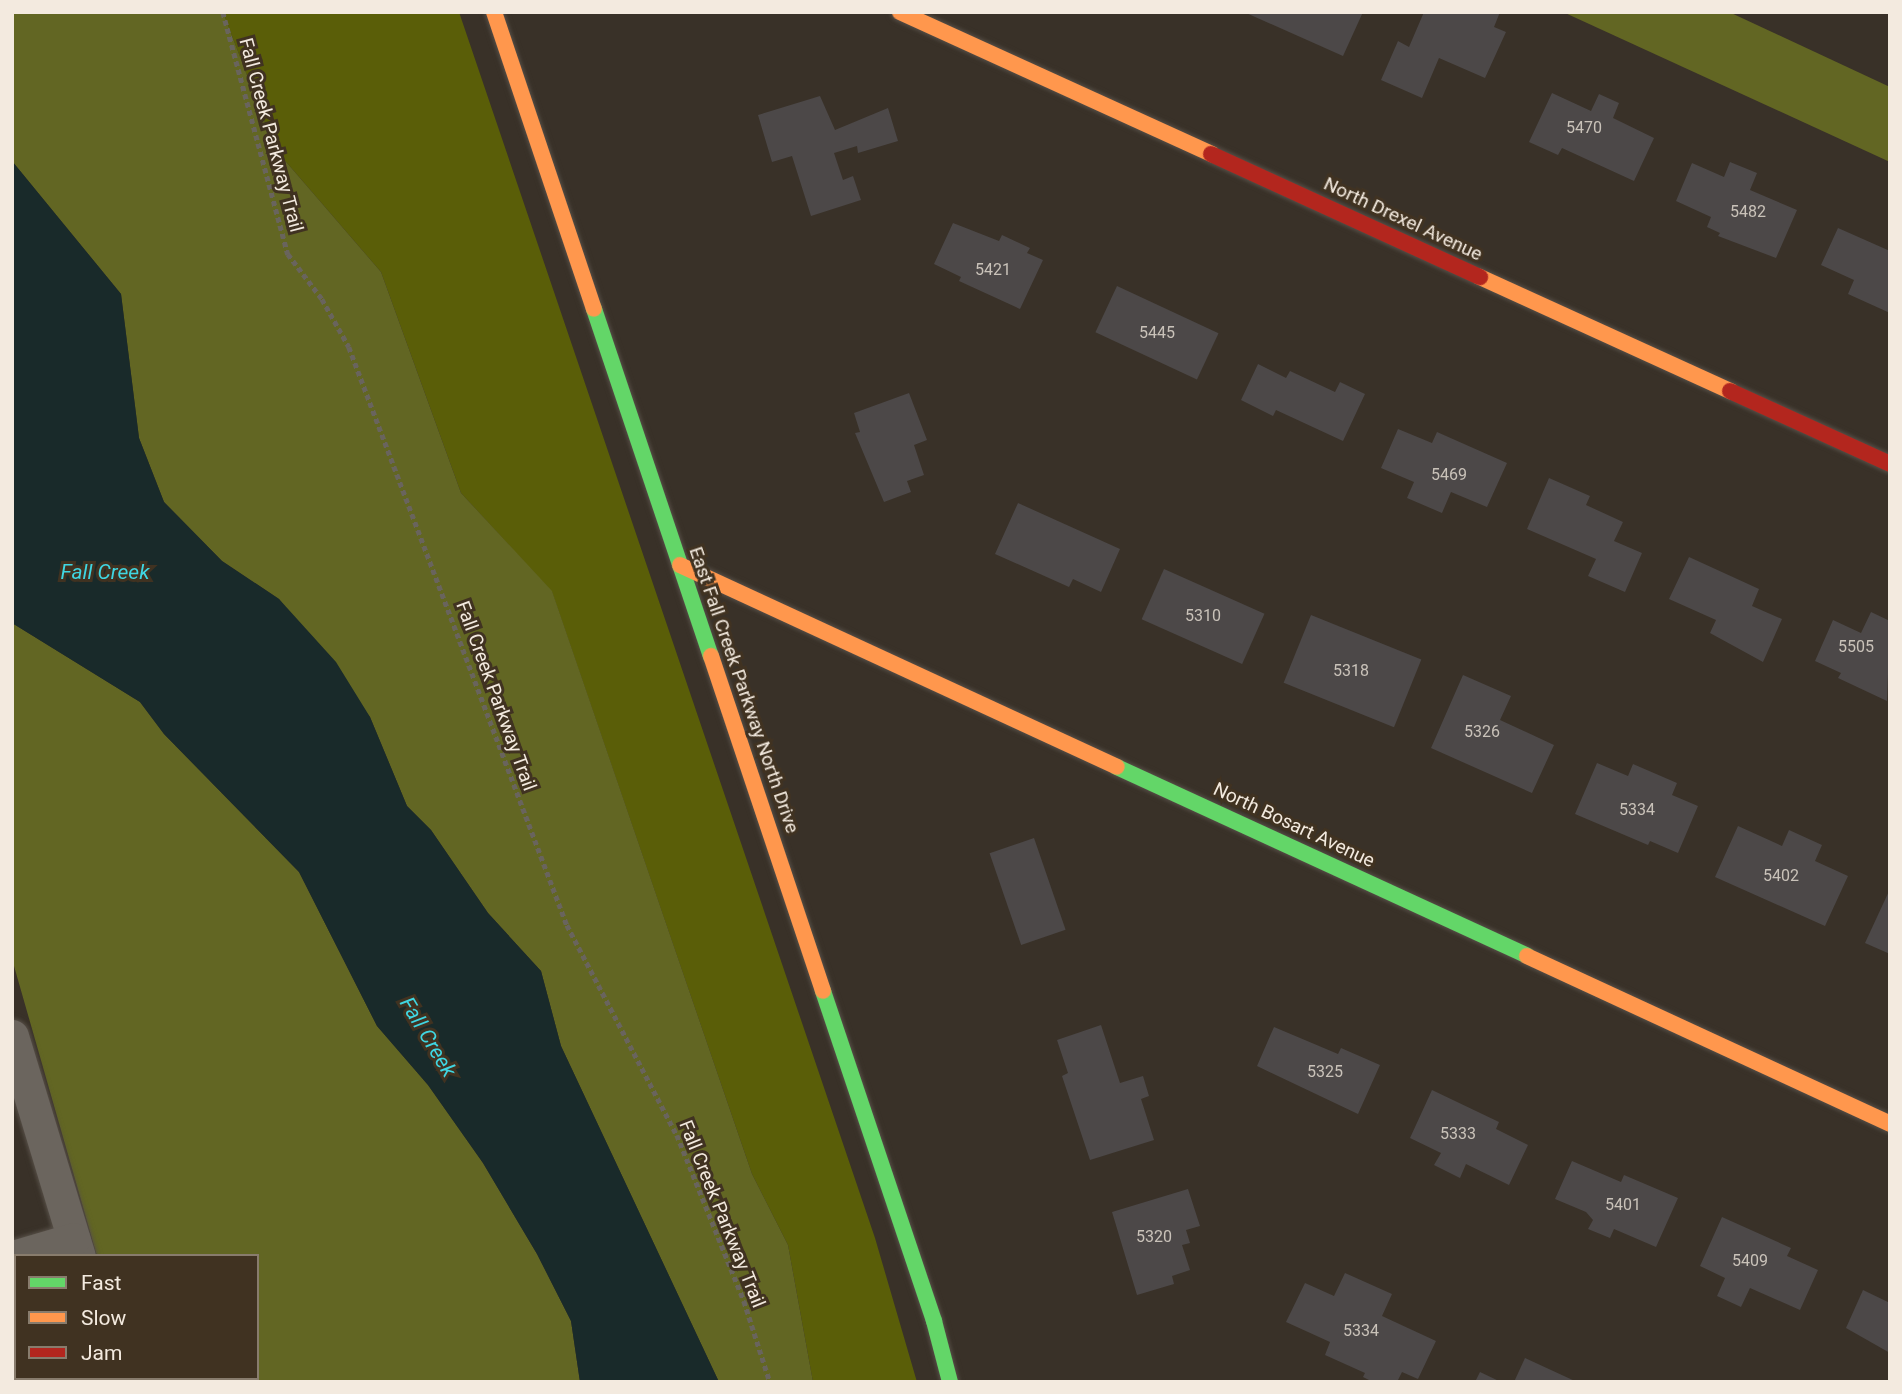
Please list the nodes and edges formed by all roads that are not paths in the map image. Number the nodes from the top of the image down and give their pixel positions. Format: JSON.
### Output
{"nodes":[{"id":1,"x":494,"y":12,"type":"edge"},
{"id":2,"x":900,"y":12,"type":"edge"},
{"id":3,"x":1890,"y":464,"type":"edge"},
{"id":4,"x":680,"y":565,"type":"junction"},
{"id":5,"x":12,"y":1036,"type":"edge"},
{"id":6,"x":1890,"y":1124,"type":"edge"},
{"id":7,"x":76,"y":1247,"type":"edge"},
{"id":8,"x":29,"y":1254,"type":"edge"},
{"id":9,"x":953,"y":1380,"type":"edge"}],
"edges":[{"from":1,"to":4,"type":"street","name":"East Fall Creek Parkway North Drive"},
{"from":2,"to":3,"type":"street","name":"North Drexel Avenue"},
{"from":4,"to":6,"type":"street","name":"North Bosart Avenue"},
{"from":4,"to":9,"type":"street","name":"East Fall Creek Parkway North Drive"},
{"from":5,"to":7,"type":"street"},
{"from":7,"to":8,"type":"street"}]}
